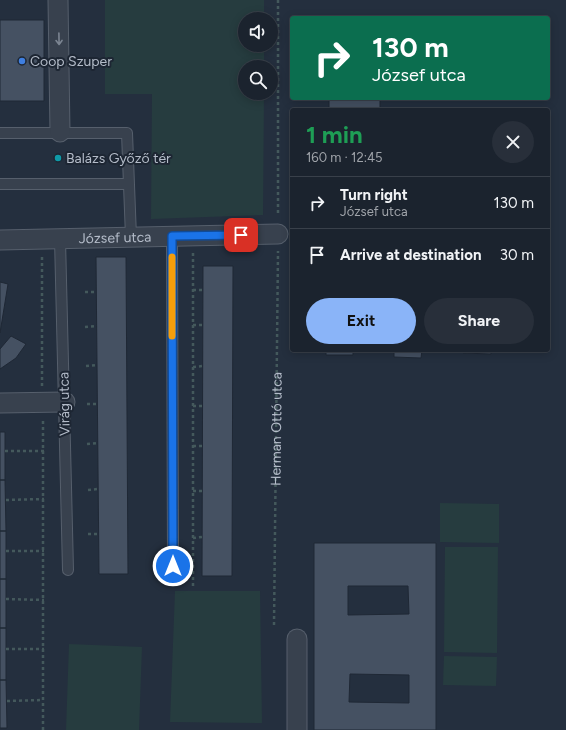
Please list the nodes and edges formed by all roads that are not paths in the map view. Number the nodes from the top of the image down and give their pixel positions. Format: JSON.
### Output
{"nodes":[{"id":1,"x":58,"y":0,"type":"edge"},
{"id":2,"x":60,"y":132,"type":"junction"},
{"id":3,"x":0,"y":133,"type":"edge"},
{"id":4,"x":0,"y":184,"type":"edge"},
{"id":5,"x":128,"y":184,"type":"junction"},
{"id":6,"x":278,"y":234,"type":"road end"},
{"id":7,"x":172,"y":236,"type":"junction"},
{"id":8,"x":131,"y":237,"type":"junction"},
{"id":9,"x":60,"y":239,"type":"junction"},
{"id":10,"x":0,"y":240,"type":"edge"},
{"id":11,"x":65,"y":402,"type":"junction"},
{"id":12,"x":0,"y":403,"type":"edge"},
{"id":13,"x":173,"y":566,"type":"dead end"},
{"id":14,"x":68,"y":570,"type":"dead end"},
{"id":15,"x":297,"y":639,"type":"dead end"},
{"id":16,"x":297,"y":730,"type":"edge"}],
"edges":[{"from":1,"to":2,"type":"street","one_way":true},
{"from":2,"to":3,"type":"lane"},
{"from":2,"to":5,"type":"lane"},
{"from":4,"to":5,"type":"lane"},
{"from":5,"to":8,"type":"lane"},
{"from":6,"to":7,"type":"street","name":"József utca"},
{"from":7,"to":8,"type":"street","name":"József utca"},
{"from":7,"to":13,"type":"lane"},
{"from":8,"to":9,"type":"street","name":"József utca"},
{"from":9,"to":10,"type":"street","name":"József utca"},
{"from":9,"to":11,"type":"lane","name":"Virág utca"},
{"from":11,"to":12,"type":"street"},
{"from":11,"to":14,"type":"lane","name":"Virág utca"},
{"from":15,"to":16,"type":"street"}]}
